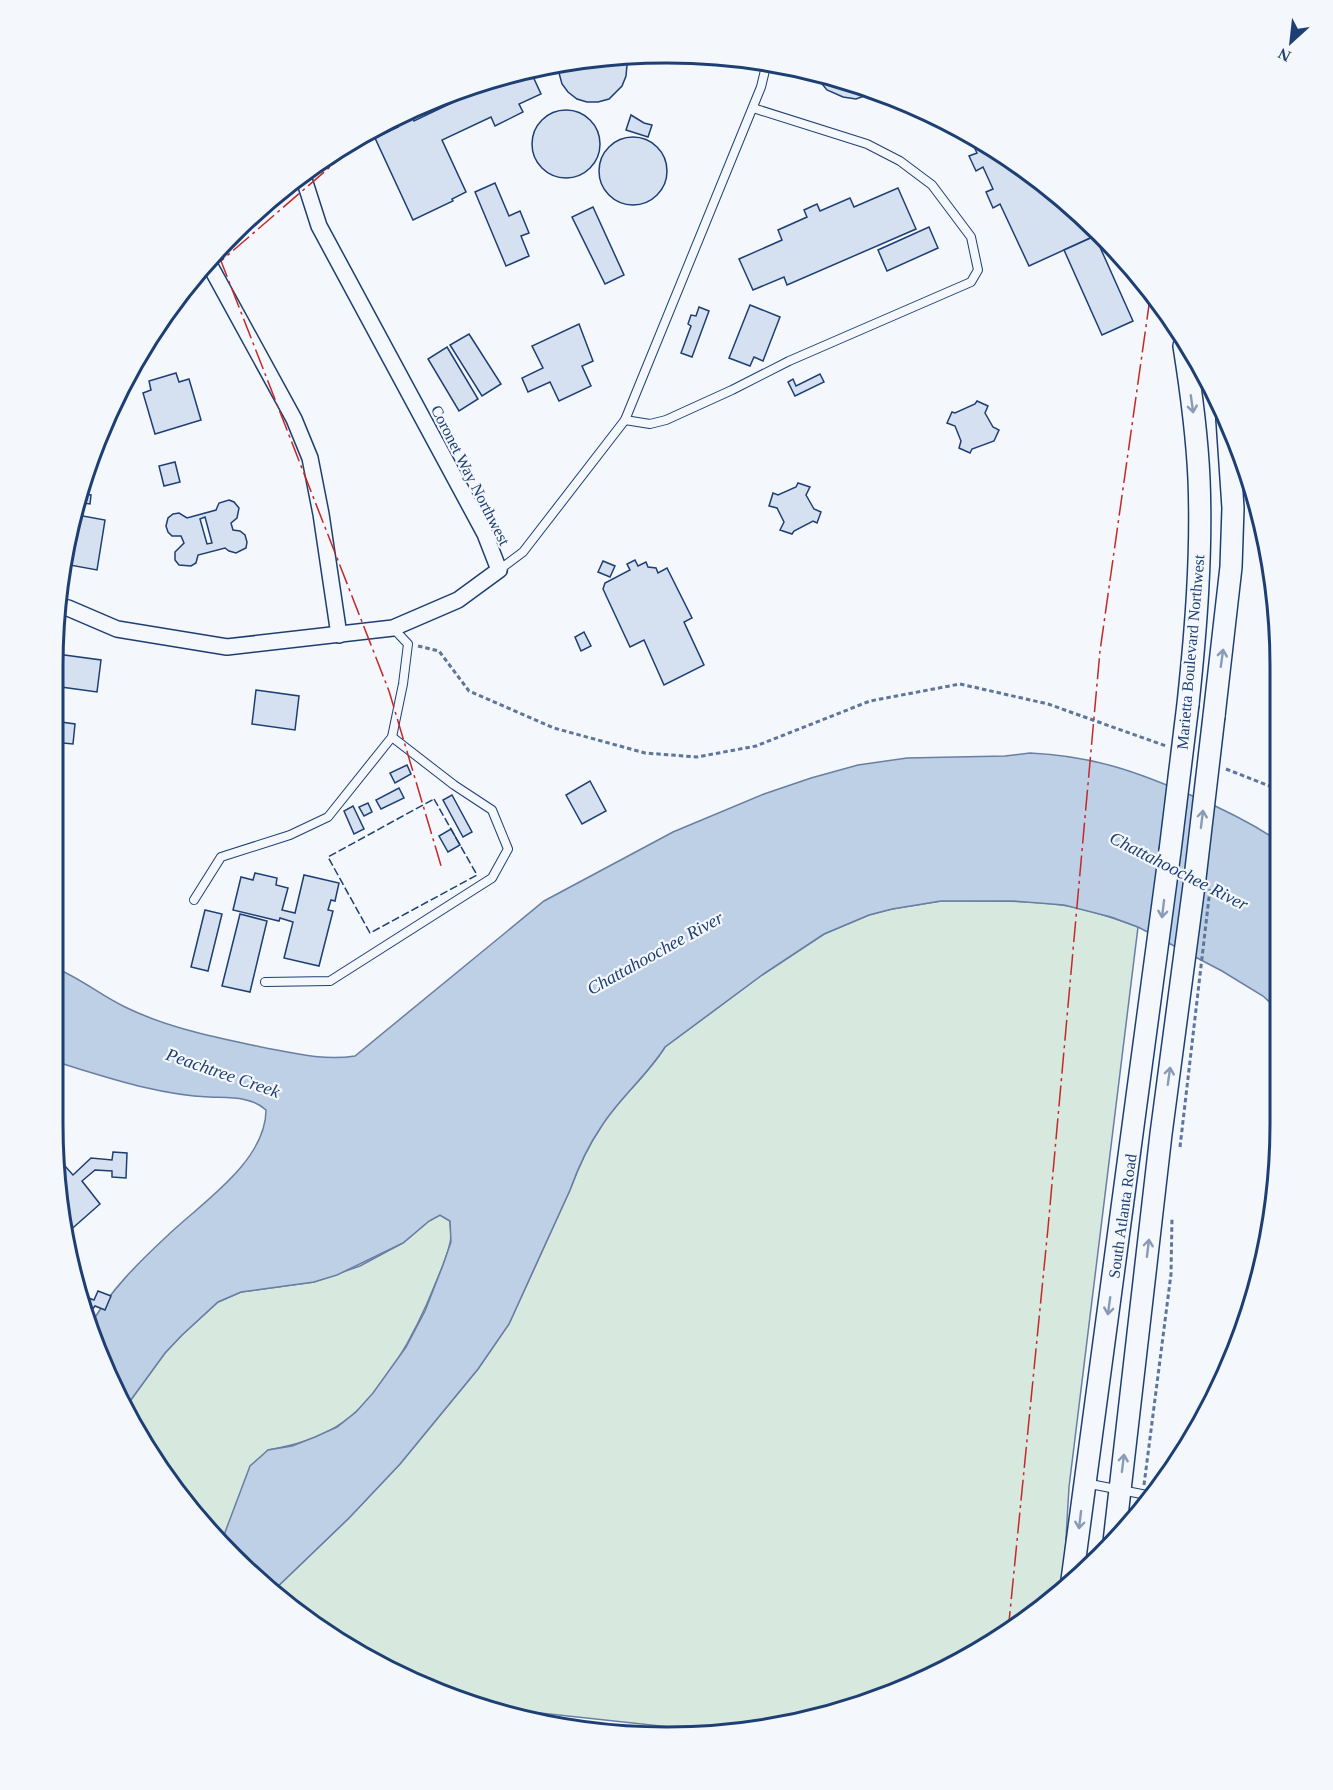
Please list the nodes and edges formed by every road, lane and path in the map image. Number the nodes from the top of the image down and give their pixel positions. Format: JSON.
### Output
{"nodes":[{"id":1,"x":765,"y":72,"type":"edge"},
{"id":2,"x":753,"y":108,"type":"junction"},
{"id":3,"x":305,"y":184,"type":"edge"},
{"id":4,"x":212,"y":270,"type":"edge"},
{"id":5,"x":1186,"y":360,"type":"edge"},
{"id":6,"x":625,"y":420,"type":"junction"},
{"id":7,"x":1229,"y":449,"type":"edge"},
{"id":8,"x":499,"y":570,"type":"junction"},
{"id":9,"x":66,"y":608,"type":"edge"},
{"id":10,"x":393,"y":628,"type":"junction"},
{"id":11,"x":339,"y":635,"type":"junction"},
{"id":12,"x":408,"y":644,"type":"junction"},
{"id":13,"x":392,"y":737,"type":"junction"},
{"id":14,"x":1166,"y":746,"type":"dead end"},
{"id":15,"x":1226,"y":759,"type":"dead end"},
{"id":16,"x":1270,"y":786,"type":"edge"},
{"id":17,"x":1170,"y":851,"type":"joint"},
{"id":18,"x":1203,"y":883,"type":"junction"},
{"id":19,"x":194,"y":900,"type":"dead end"},
{"id":20,"x":265,"y":982,"type":"dead end"},
{"id":21,"x":1180,"y":1147,"type":"dead end"},
{"id":22,"x":1172,"y":1215,"type":"dead end"},
{"id":23,"x":1144,"y":1480,"type":"dead end"},
{"id":24,"x":1085,"y":1483,"type":"junction"},
{"id":25,"x":1120,"y":1489,"type":"junction"},
{"id":26,"x":1143,"y":1494,"type":"edge"},
{"id":27,"x":1116,"y":1525,"type":"edge"},
{"id":28,"x":1074,"y":1568,"type":"edge"}],
"edges":[{"from":1,"to":2,"type":"lane"},
{"from":2,"to":6,"type":"lane"},
{"from":2,"to":6,"type":"lane"},
{"from":3,"to":8,"type":"street","name":"Coronet Way Northwest"},
{"from":4,"to":11,"type":"street"},
{"from":5,"to":17,"type":"main road","name":"Marietta Boulevard Northwest","one_way":true,"bridge":true},
{"from":6,"to":8,"type":"lane"},
{"from":18,"to":7,"type":"main road","name":"Marietta Boulevard Northwest","one_way":true,"bridge":true},
{"from":8,"to":10,"type":"street","name":"Coronet Way Northwest"},
{"from":9,"to":11,"type":"street","name":"Coronet Way Northwest"},
{"from":10,"to":11,"type":"street","name":"Coronet Way Northwest"},
{"from":10,"to":12,"type":"lane"},
{"from":12,"to":13,"type":"lane"},
{"from":12,"to":14,"type":"path"},
{"from":13,"to":19,"type":"lane"},
{"from":13,"to":20,"type":"lane"},
{"from":15,"to":16,"type":"path"},
{"from":17,"to":24,"type":"main road","name":"South Atlanta Road","one_way":true},
{"from":18,"to":21,"type":"path","bridge":true},
{"from":25,"to":18,"type":"main road","name":"South Atlanta Road","one_way":true},
{"from":22,"to":23,"type":"path"},
{"from":24,"to":25,"type":"lane"},
{"from":24,"to":28,"type":"main road","name":"South Atlanta Road","one_way":true},
{"from":25,"to":26,"type":"lane"},
{"from":25,"to":27,"type":"main road","name":"South Atlanta Road"}]}
